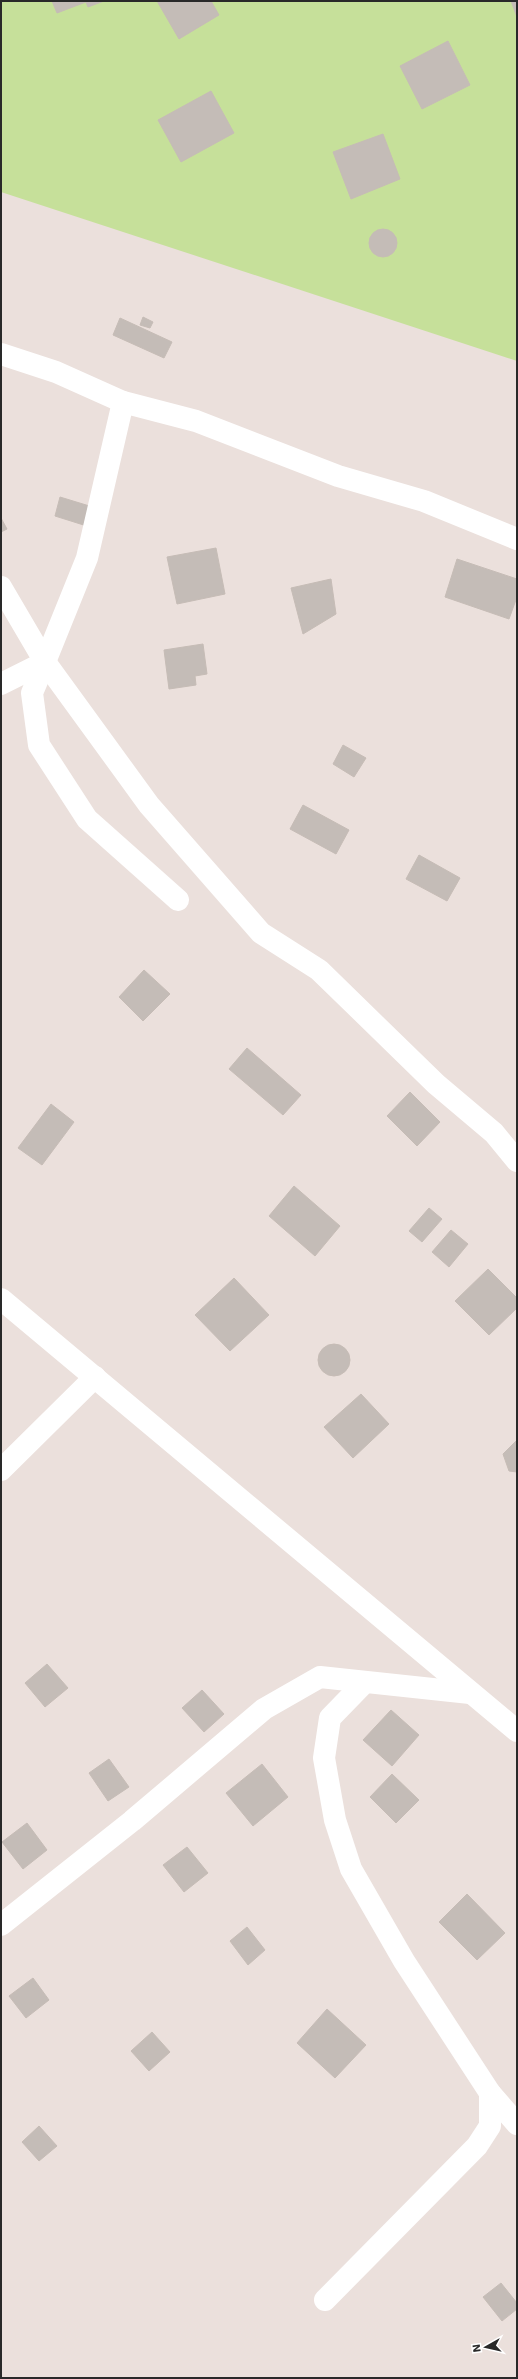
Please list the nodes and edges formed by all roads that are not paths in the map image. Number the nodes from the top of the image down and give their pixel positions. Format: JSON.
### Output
{"nodes":[{"id":1,"x":1,"y":354,"type":"edge"},
{"id":2,"x":123,"y":402,"type":"junction"},
{"id":3,"x":517,"y":539,"type":"edge"},
{"id":4,"x":1,"y":587,"type":"edge"},
{"id":5,"x":45,"y":662,"type":"junction"},
{"id":6,"x":1,"y":684,"type":"edge"},
{"id":7,"x":178,"y":900,"type":"dead end"},
{"id":8,"x":517,"y":1161,"type":"edge"},
{"id":9,"x":1,"y":1299,"type":"edge"},
{"id":10,"x":95,"y":1377,"type":"junction"},
{"id":11,"x":1,"y":1470,"type":"edge"},
{"id":12,"x":365,"y":1682,"type":"junction"},
{"id":13,"x":470,"y":1693,"type":"junction"},
{"id":14,"x":517,"y":1731,"type":"edge"},
{"id":15,"x":1,"y":1925,"type":"edge"},
{"id":16,"x":490,"y":2093,"type":"junction"},
{"id":17,"x":517,"y":2124,"type":"edge"},
{"id":18,"x":325,"y":2300,"type":"dead end"}],
"edges":[{"from":1,"to":2,"type":"street"},
{"from":2,"to":3,"type":"street"},
{"from":2,"to":5,"type":"street"},
{"from":4,"to":5,"type":"street"},
{"from":5,"to":6,"type":"street"},
{"from":5,"to":7,"type":"street"},
{"from":5,"to":8,"type":"street"},
{"from":9,"to":10,"type":"street"},
{"from":10,"to":11,"type":"street"},
{"from":10,"to":13,"type":"street"},
{"from":12,"to":13,"type":"street"},
{"from":12,"to":15,"type":"street"},
{"from":12,"to":16,"type":"street"},
{"from":13,"to":14,"type":"street"},
{"from":16,"to":17,"type":"street"},
{"from":16,"to":18,"type":"street"}]}
